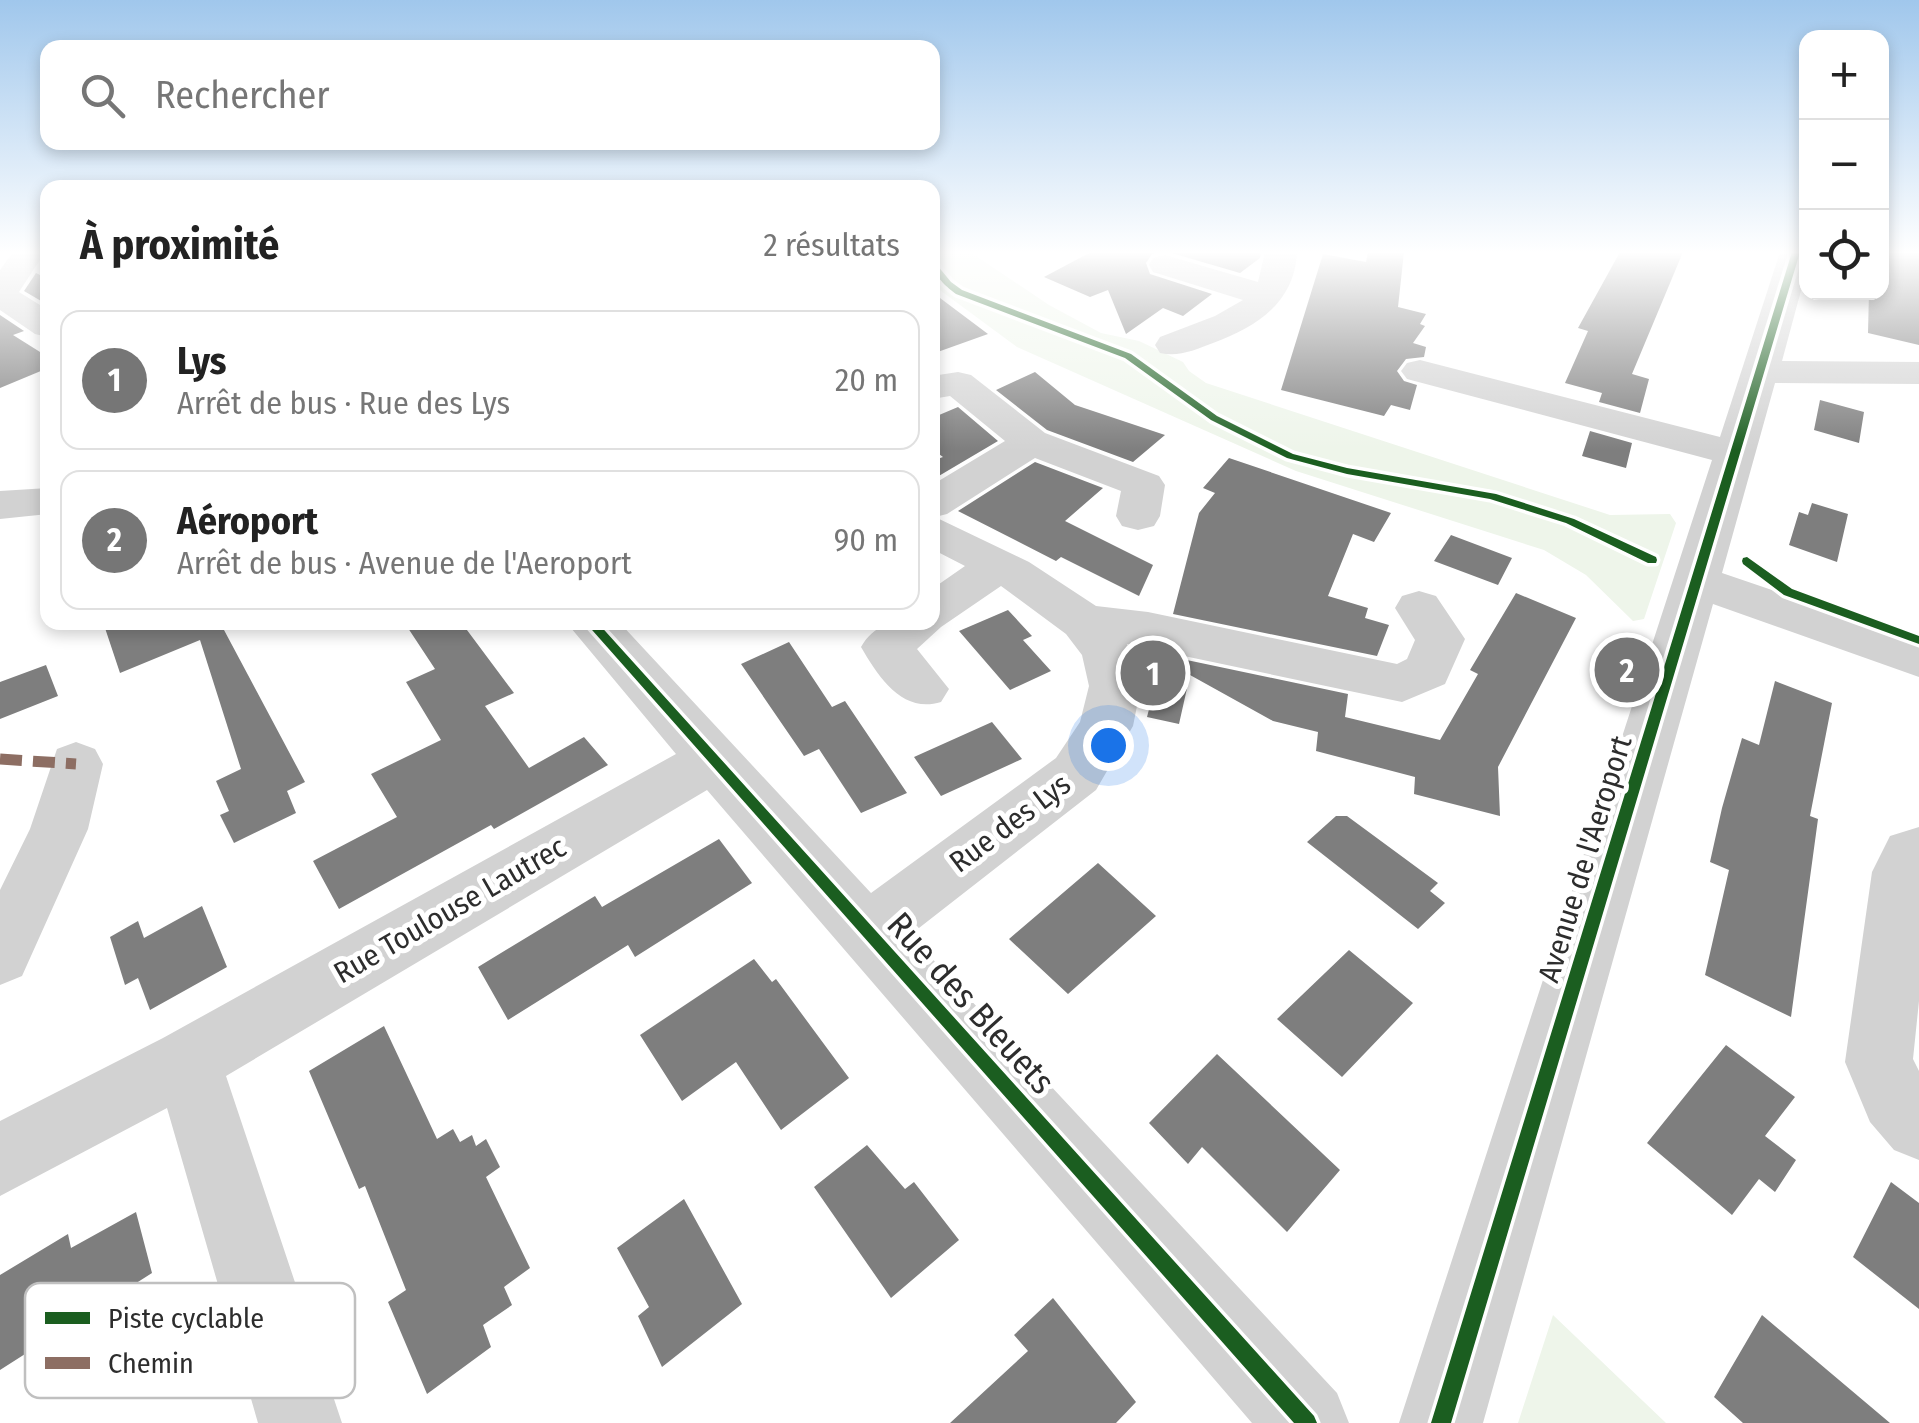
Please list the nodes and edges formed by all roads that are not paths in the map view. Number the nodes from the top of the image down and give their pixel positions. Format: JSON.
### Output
{"nodes":[{"id":1,"x":1234,"y":318,"type":"edge"},
{"id":2,"x":1775,"y":318,"type":"edge"},
{"id":3,"x":1174,"y":345,"type":"dead end"},
{"id":4,"x":1420,"y":370,"type":"dead end"},
{"id":5,"x":1758,"y":372,"type":"junction"},
{"id":6,"x":1919,"y":373,"type":"edge"},
{"id":7,"x":940,"y":386,"type":"edge"},
{"id":8,"x":1031,"y":442,"type":"junction"},
{"id":9,"x":1733,"y":453,"type":"junction"},
{"id":10,"x":940,"y":499,"type":"edge"},
{"id":11,"x":40,"y":501,"type":"edge"},
{"id":12,"x":0,"y":506,"type":"edge"},
{"id":13,"x":1138,"y":516,"type":"dead end"},
{"id":14,"x":940,"y":534,"type":"edge"},
{"id":15,"x":997,"y":566,"type":"junction"},
{"id":16,"x":1674,"y":570,"type":"junction"},
{"id":17,"x":940,"y":608,"type":"edge"},
{"id":18,"x":1419,"y":608,"type":"dead end"},
{"id":19,"x":1086,"y":622,"type":"junction"},
{"id":20,"x":597,"y":630,"type":"edge"},
{"id":21,"x":909,"y":630,"type":"edge"},
{"id":22,"x":1919,"y":659,"type":"edge"},
{"id":23,"x":923,"y":689,"type":"dead end"},
{"id":24,"x":713,"y":760,"type":"junction"},
{"id":25,"x":76,"y":764,"type":"dead end"},
{"id":26,"x":1919,"y":852,"type":"edge"},
{"id":27,"x":868,"y":932,"type":"junction"},
{"id":28,"x":0,"y":956,"type":"edge"},
{"id":29,"x":1903,"y":990,"type":"edge"},
{"id":30,"x":188,"y":1061,"type":"junction"},
{"id":31,"x":1919,"y":1125,"type":"edge"},
{"id":32,"x":3,"y":1139,"type":"edge"},
{"id":33,"x":257,"y":1283,"type":"edge"},
{"id":34,"x":292,"y":1398,"type":"edge"},
{"id":35,"x":300,"y":1423,"type":"edge"},
{"id":36,"x":1307,"y":1423,"type":"edge"},
{"id":37,"x":1441,"y":1423,"type":"edge"}],
"edges":[{"from":1,"to":3,"type":"street"},
{"from":2,"to":5,"type":"street","name":"Avenue de l'Aeroport"},
{"from":4,"to":9,"type":"street"},
{"from":5,"to":6,"type":"street"},
{"from":5,"to":9,"type":"street","name":"Avenue de l'Aeroport"},
{"from":7,"to":8,"type":"street"},
{"from":8,"to":10,"type":"street"},
{"from":8,"to":13,"type":"street"},
{"from":9,"to":16,"type":"street","name":"Avenue de l'Aeroport"},
{"from":11,"to":12,"type":"street"},
{"from":14,"to":15,"type":"street","name":"Rue des Lys"},
{"from":15,"to":17,"type":"street"},
{"from":15,"to":19,"type":"street","name":"Rue des Lys"},
{"from":16,"to":22,"type":"street"},
{"from":16,"to":37,"type":"street","name":"Avenue de l'Aeroport"},
{"from":18,"to":19,"type":"street"},
{"from":19,"to":27,"type":"street","name":"Rue des Lys"},
{"from":20,"to":24,"type":"street","name":"Rue des Bleuets"},
{"from":21,"to":23,"type":"street"},
{"from":24,"to":27,"type":"street","name":"Rue des Bleuets"},
{"from":24,"to":30,"type":"street","name":"Rue Toulouse Lautrec"},
{"from":25,"to":28,"type":"street"},
{"from":26,"to":29,"type":"street"},
{"from":27,"to":36,"type":"street","name":"Rue des Bleuets"},
{"from":29,"to":31,"type":"street"},
{"from":30,"to":32,"type":"street","name":"Rue Toulouse Lautrec"},
{"from":30,"to":33,"type":"street"},
{"from":34,"to":35,"type":"street"}]}
